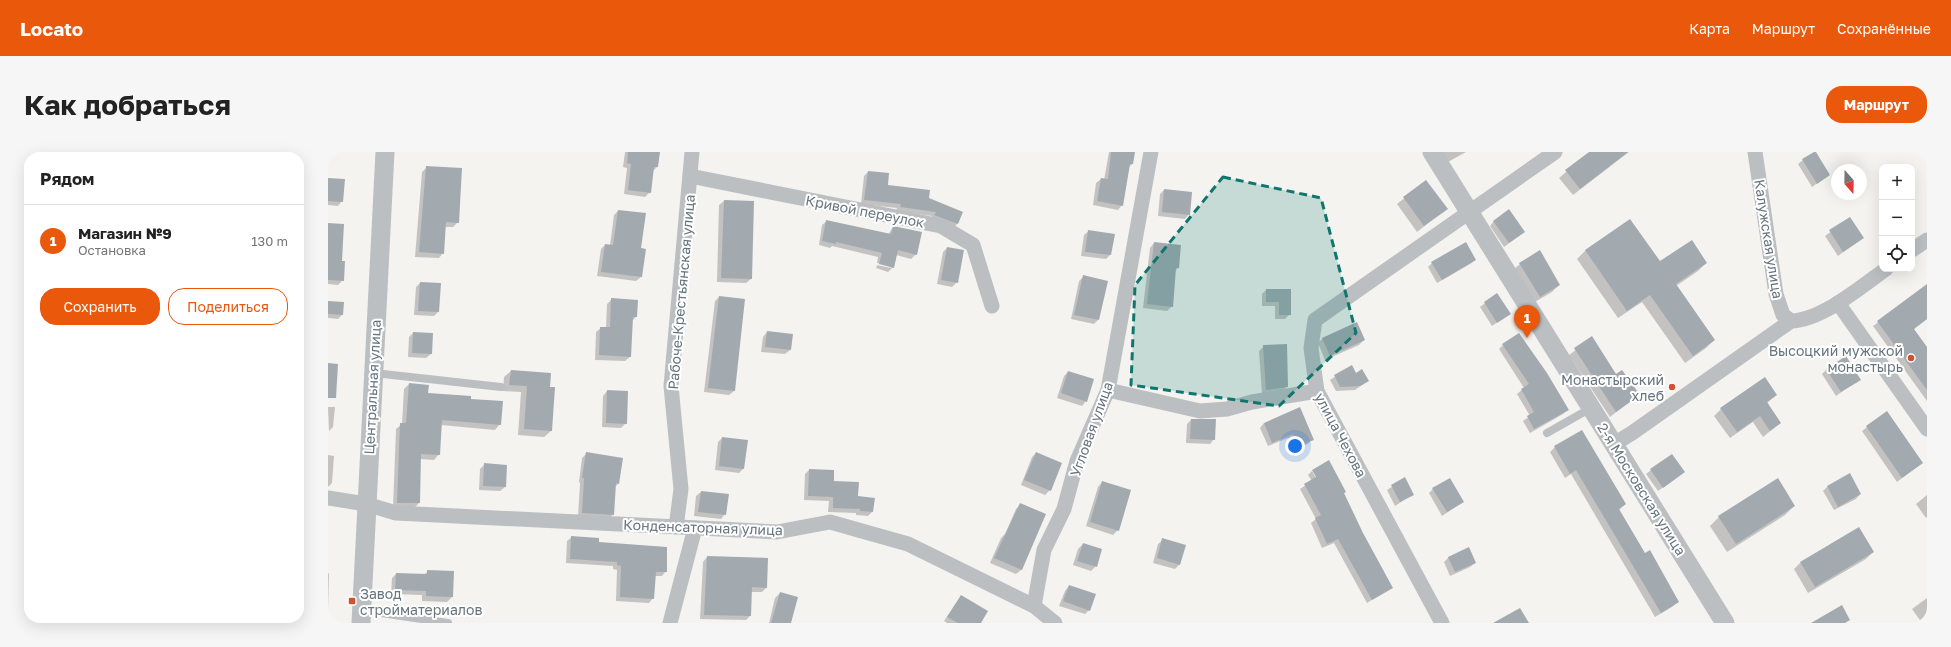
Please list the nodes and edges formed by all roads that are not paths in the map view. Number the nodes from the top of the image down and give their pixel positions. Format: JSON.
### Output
{"nodes":[{"id":1,"x":385,"y":152,"type":"edge"},
{"id":2,"x":692,"y":152,"type":"edge"},
{"id":3,"x":1151,"y":152,"type":"edge"},
{"id":4,"x":1432,"y":152,"type":"edge"},
{"id":5,"x":1555,"y":152,"type":"edge"},
{"id":6,"x":1755,"y":152,"type":"edge"},
{"id":7,"x":690,"y":176,"type":"junction"},
{"id":8,"x":1469,"y":212,"type":"junction"},
{"id":9,"x":1927,"y":240,"type":"edge"},
{"id":10,"x":1915,"y":248,"type":"edge"},
{"id":11,"x":1882,"y":272,"type":"edge"},
{"id":12,"x":1838,"y":303,"type":"junction"},
{"id":13,"x":992,"y":306,"type":"dead end"},
{"id":14,"x":1790,"y":321,"type":"junction"},
{"id":15,"x":373,"y":373,"type":"junction"},
{"id":16,"x":501,"y":387,"type":"dead end"},
{"id":17,"x":1108,"y":390,"type":"junction"},
{"id":18,"x":1317,"y":391,"type":"junction"},
{"id":19,"x":1592,"y":407,"type":"junction"},
{"id":20,"x":1927,"y":429,"type":"edge"},
{"id":21,"x":1547,"y":434,"type":"dead end"},
{"id":22,"x":1614,"y":444,"type":"junction"},
{"id":23,"x":328,"y":498,"type":"edge"},
{"id":24,"x":366,"y":504,"type":"junction"},
{"id":25,"x":676,"y":527,"type":"junction"},
{"id":26,"x":695,"y":528,"type":"junction"},
{"id":27,"x":1034,"y":606,"type":"junction"},
{"id":28,"x":361,"y":616,"type":"edge"},
{"id":29,"x":448,"y":623,"type":"edge"},
{"id":30,"x":670,"y":623,"type":"edge"},
{"id":31,"x":1055,"y":623,"type":"edge"},
{"id":32,"x":1442,"y":623,"type":"edge"},
{"id":33,"x":1725,"y":623,"type":"edge"}],
"edges":[{"from":1,"to":15,"type":"street","name":"Центральная улица"},
{"from":2,"to":7,"type":"street","name":"Рабоче-Крестьянская улица"},
{"from":3,"to":17,"type":"street","name":"Угловая улица"},
{"from":4,"to":8,"type":"street","name":"2-я Московская улица"},
{"from":5,"to":8,"type":"street","name":"улица Чехова"},
{"from":6,"to":14,"type":"street","name":"Калужская улица"},
{"from":7,"to":13,"type":"street","name":"Кривой переулок"},
{"from":7,"to":25,"type":"street","name":"Рабоче-Крестьянская улица"},
{"from":8,"to":18,"type":"street","name":"улица Чехова"},
{"from":8,"to":19,"type":"street","name":"2-я Московская улица"},
{"from":9,"to":10,"type":"street"},
{"from":11,"to":12,"type":"street"},
{"from":12,"to":14,"type":"street"},
{"from":12,"to":20,"type":"street"},
{"from":14,"to":22,"type":"street"},
{"from":15,"to":16,"type":"lane"},
{"from":15,"to":24,"type":"street","name":"Центральная улица"},
{"from":17,"to":18,"type":"street"},
{"from":17,"to":27,"type":"street","name":"Угловая улица"},
{"from":18,"to":32,"type":"street","name":"улица Чехова"},
{"from":19,"to":21,"type":"lane"},
{"from":19,"to":22,"type":"street","name":"2-я Московская улица"},
{"from":22,"to":33,"type":"street","name":"2-я Московская улица"},
{"from":23,"to":24,"type":"street","name":"Конденсаторная улица"},
{"from":24,"to":25,"type":"street","name":"Конденсаторная улица"},
{"from":24,"to":28,"type":"street","name":"Центральная улица"},
{"from":25,"to":26,"type":"street","name":"Конденсаторная улица"},
{"from":26,"to":27,"type":"street","name":"Конденсаторная улица"},
{"from":26,"to":30,"type":"street"},
{"from":27,"to":31,"type":"street","name":"Конденсаторная улица"},
{"from":28,"to":29,"type":"lane"}]}
